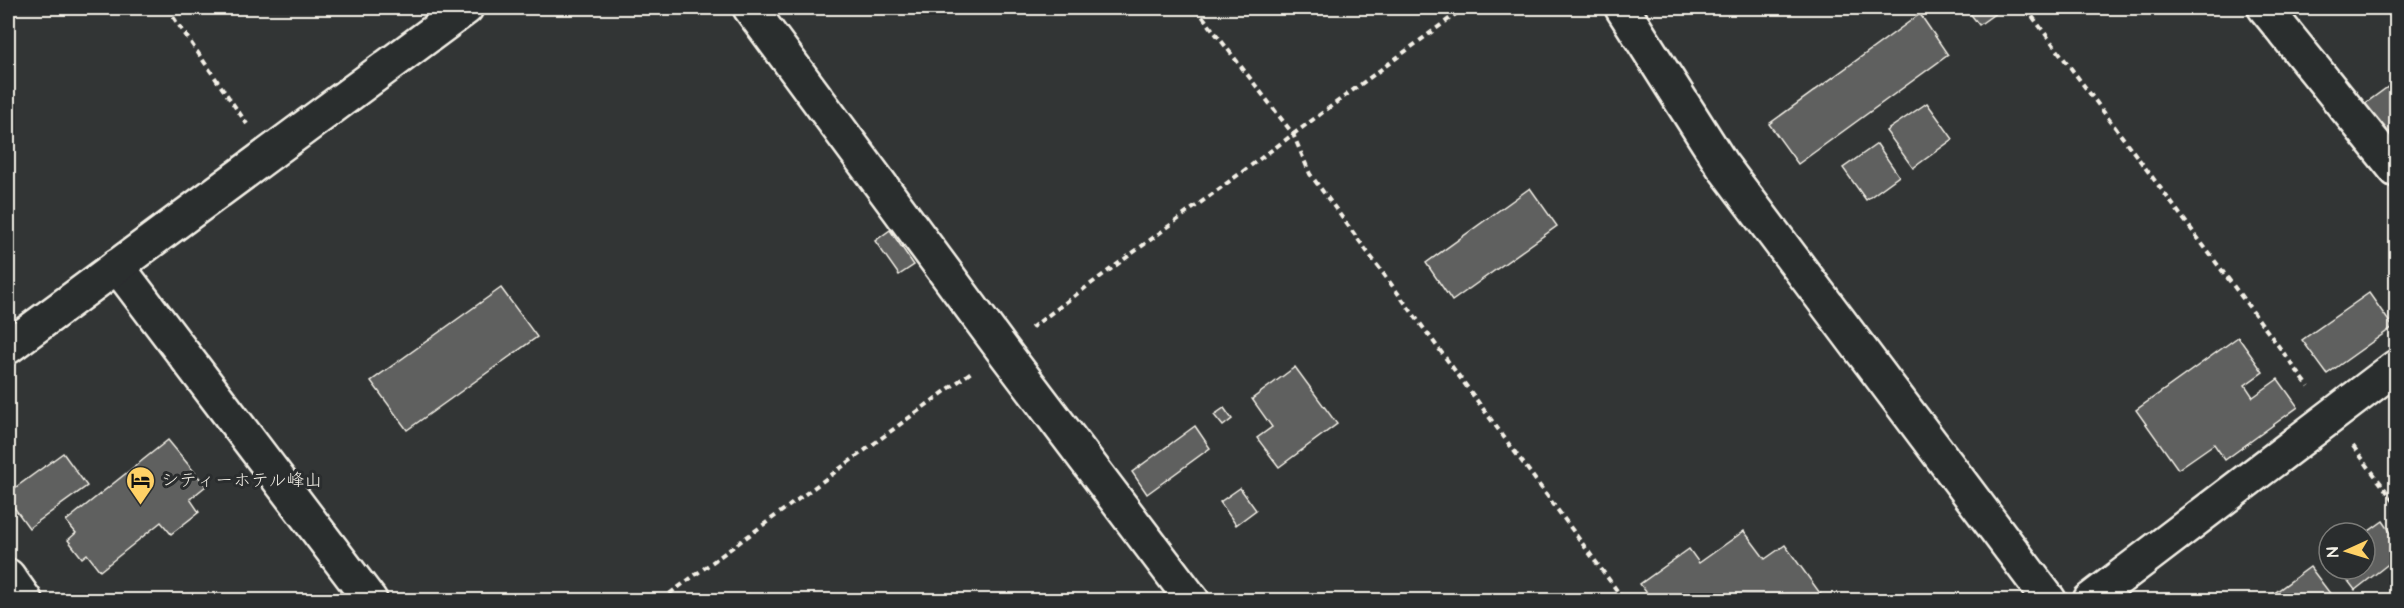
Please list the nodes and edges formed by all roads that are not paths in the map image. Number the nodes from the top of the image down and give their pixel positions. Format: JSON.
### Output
{"nodes":[{"id":1,"x":466,"y":8,"type":"edge"},
{"id":2,"x":750,"y":8,"type":"edge"},
{"id":3,"x":1622,"y":8,"type":"edge"},
{"id":4,"x":2265,"y":8,"type":"edge"},
{"id":5,"x":2397,"y":170,"type":"edge"},
{"id":6,"x":117,"y":266,"type":"junction"},
{"id":7,"x":8,"y":347,"type":"edge"},
{"id":8,"x":2397,"y":367,"type":"edge"},
{"id":9,"x":8,"y":576,"type":"edge"},
{"id":10,"x":25,"y":600,"type":"edge"},
{"id":11,"x":370,"y":600,"type":"edge"},
{"id":12,"x":1192,"y":600,"type":"edge"},
{"id":13,"x":2049,"y":600,"type":"edge"},
{"id":14,"x":2091,"y":600,"type":"edge"}],
"edges":[{"from":1,"to":6,"type":"street"},
{"from":2,"to":12,"type":"street"},
{"from":3,"to":13,"type":"street"},
{"from":4,"to":5,"type":"street"},
{"from":6,"to":7,"type":"street"},
{"from":6,"to":11,"type":"street"},
{"from":8,"to":14,"type":"street"},
{"from":9,"to":10,"type":"street"}]}
